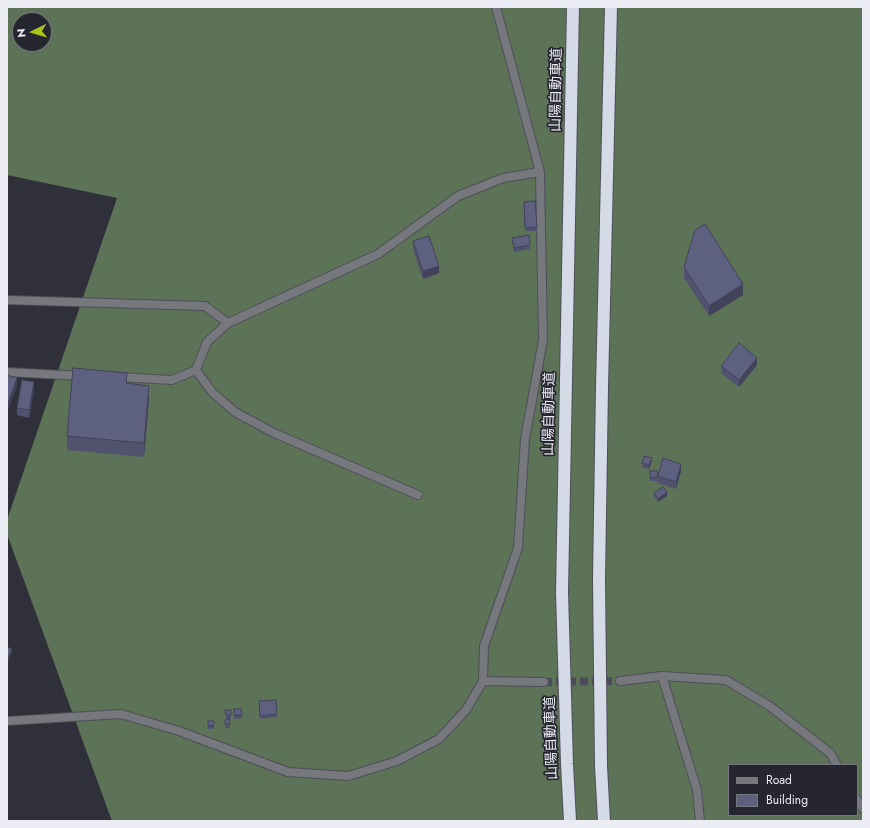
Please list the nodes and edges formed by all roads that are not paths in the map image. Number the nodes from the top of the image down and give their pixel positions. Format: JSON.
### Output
{"nodes":[{"id":1,"x":496,"y":7,"type":"edge"},
{"id":2,"x":574,"y":7,"type":"edge"},
{"id":3,"x":611,"y":7,"type":"edge"},
{"id":4,"x":540,"y":172,"type":"junction"},
{"id":5,"x":7,"y":300,"type":"edge"},
{"id":6,"x":228,"y":323,"type":"junction"},
{"id":7,"x":196,"y":370,"type":"junction"},
{"id":8,"x":7,"y":372,"type":"edge"},
{"id":9,"x":94,"y":376,"type":"edge"},
{"id":10,"x":109,"y":377,"type":"edge"},
{"id":11,"x":418,"y":495,"type":"dead end"},
{"id":12,"x":662,"y":676,"type":"junction"},
{"id":13,"x":483,"y":681,"type":"junction"},
{"id":14,"x":620,"y":681,"type":"tunnel mouth"},
{"id":15,"x":544,"y":682,"type":"tunnel mouth"},
{"id":16,"x":7,"y":721,"type":"edge"},
{"id":17,"x":836,"y":764,"type":"edge"},
{"id":18,"x":570,"y":821,"type":"edge"},
{"id":19,"x":604,"y":821,"type":"edge"},
{"id":20,"x":700,"y":821,"type":"edge"}],
"edges":[{"from":1,"to":4,"type":"street"},
{"from":2,"to":18,"type":"highway","name":"山陽自動車道"},
{"from":3,"to":19,"type":"highway"},
{"from":4,"to":6,"type":"street"},
{"from":4,"to":13,"type":"street"},
{"from":5,"to":6,"type":"street"},
{"from":6,"to":7,"type":"street"},
{"from":7,"to":10,"type":"street"},
{"from":7,"to":11,"type":"street"},
{"from":8,"to":9,"type":"street"},
{"from":12,"to":14,"type":"street"},
{"from":12,"to":17,"type":"street"},
{"from":12,"to":20,"type":"street"},
{"from":13,"to":15,"type":"street"},
{"from":13,"to":16,"type":"street"}]}
